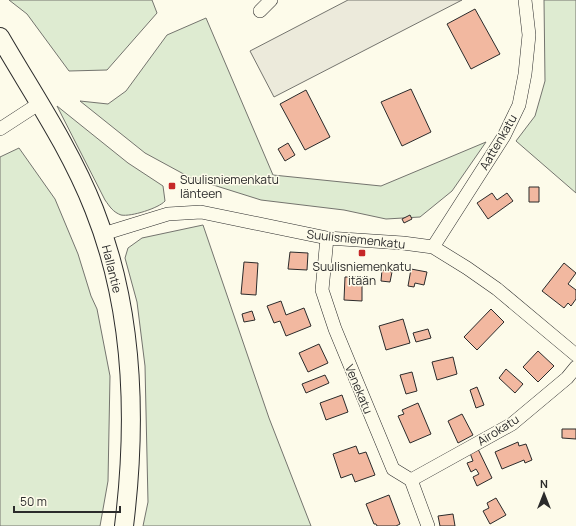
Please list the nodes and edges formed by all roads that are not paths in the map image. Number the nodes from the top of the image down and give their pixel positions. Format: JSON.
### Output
{"nodes":[{"id":1,"x":271,"y":0,"type":"edge"},
{"id":2,"x":525,"y":0,"type":"edge"},
{"id":3,"x":260,"y":11,"type":"dead end"},
{"id":4,"x":0,"y":37,"type":"edge"},
{"id":5,"x":40,"y":103,"type":"junction"},
{"id":6,"x":0,"y":129,"type":"edge"},
{"id":7,"x":103,"y":234,"type":"junction"},
{"id":8,"x":327,"y":238,"type":"junction"},
{"id":9,"x":433,"y":247,"type":"junction"},
{"id":10,"x":576,"y":356,"type":"edge"},
{"id":11,"x":576,"y":367,"type":"edge"},
{"id":12,"x":411,"y":480,"type":"junction"},
{"id":13,"x":124,"y":526,"type":"edge"},
{"id":14,"x":428,"y":526,"type":"edge"}],
"edges":[{"from":1,"to":3,"type":"street"},
{"from":2,"to":9,"type":"street","name":"Aattenkatu"},
{"from":4,"to":5,"type":"street","name":"Hallantie"},
{"from":5,"to":6,"type":"street"},
{"from":5,"to":7,"type":"street","name":"Hallantie"},
{"from":7,"to":8,"type":"street","name":"Suulisniemenkatu"},
{"from":7,"to":13,"type":"street","name":"Hallantie"},
{"from":8,"to":9,"type":"street","name":"Suulisniemenkatu"},
{"from":8,"to":12,"type":"street","name":"Venekatu"},
{"from":9,"to":10,"type":"street","name":"Suulisniemenkatu"},
{"from":11,"to":12,"type":"street","name":"Airokatu"},
{"from":12,"to":14,"type":"street"}]}
